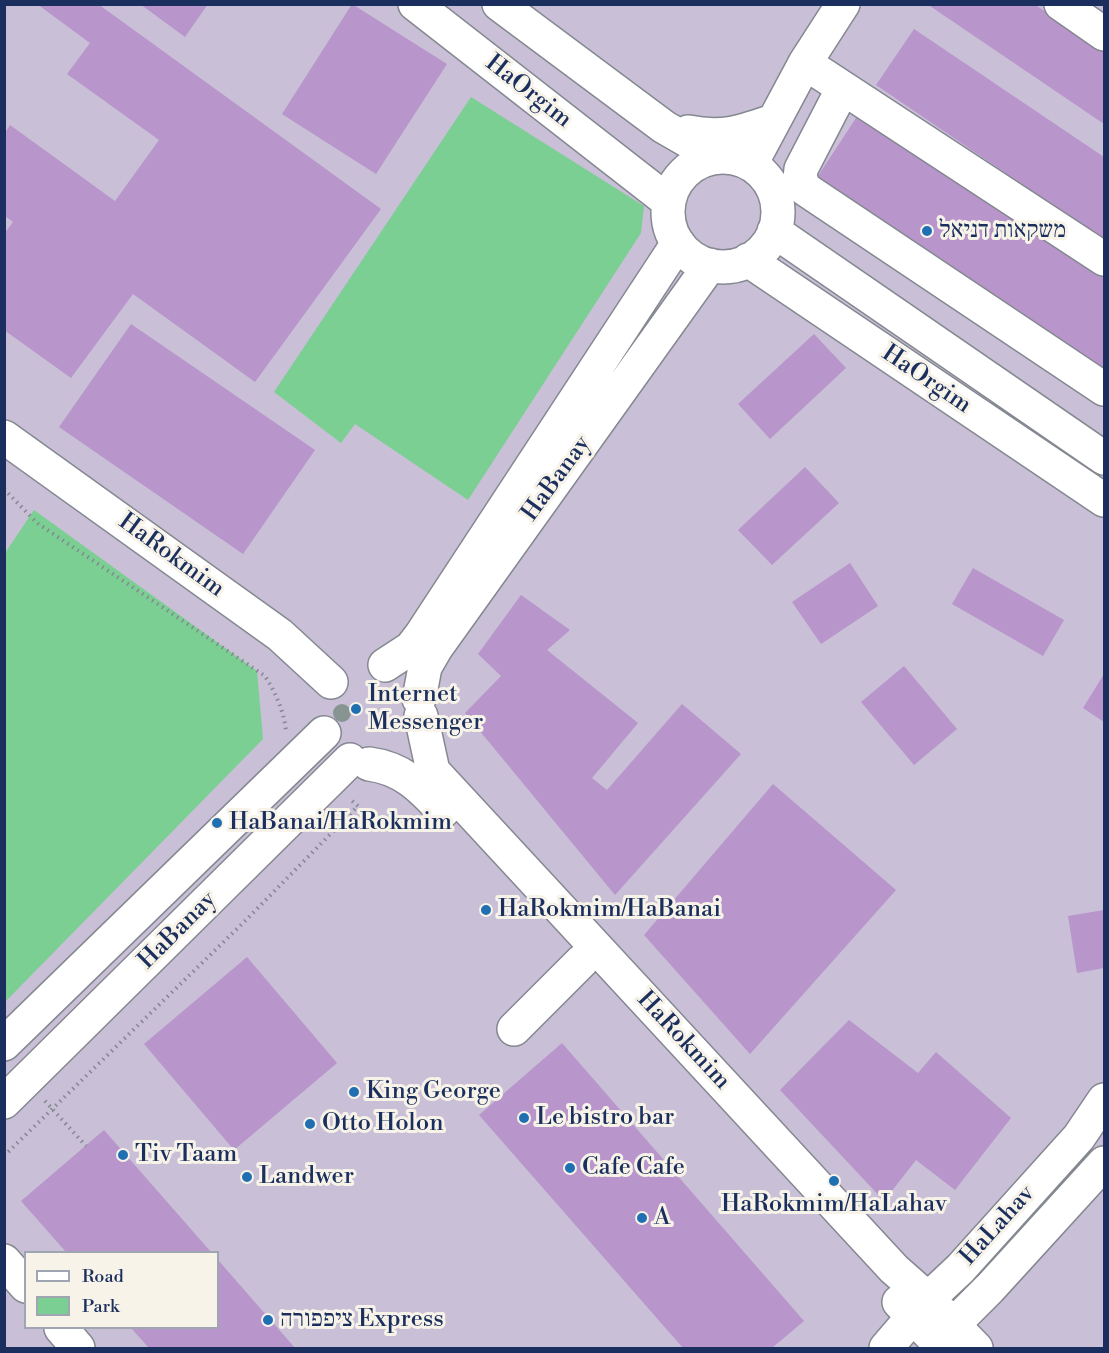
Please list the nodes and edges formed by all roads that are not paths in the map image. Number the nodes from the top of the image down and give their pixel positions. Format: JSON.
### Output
{"nodes":[{"id":1,"x":415,"y":4,"type":"edge"},
{"id":2,"x":499,"y":4,"type":"edge"},
{"id":3,"x":843,"y":4,"type":"edge"},
{"id":4,"x":1061,"y":4,"type":"edge"},
{"id":5,"x":1104,"y":34,"type":"edge"},
{"id":6,"x":805,"y":63,"type":"junction"},
{"id":7,"x":843,"y":88,"type":"junction"},
{"id":8,"x":774,"y":121,"type":"junction"},
{"id":9,"x":663,"y":127,"type":"junction"},
{"id":10,"x":716,"y":157,"type":"junction"},
{"id":11,"x":751,"y":164,"type":"junction"},
{"id":12,"x":669,"y":202,"type":"junction"},
{"id":13,"x":774,"y":231,"type":"junction"},
{"id":14,"x":678,"y":243,"type":"junction"},
{"id":15,"x":1104,"y":259,"type":"edge"},
{"id":16,"x":748,"y":260,"type":"junction"},
{"id":17,"x":710,"y":265,"type":"junction"},
{"id":18,"x":1104,"y":389,"type":"edge"},
{"id":19,"x":4,"y":437,"type":"edge"},
{"id":20,"x":1104,"y":458,"type":"edge"},
{"id":21,"x":1104,"y":500,"type":"edge"},
{"id":22,"x":385,"y":665,"type":"junction"},
{"id":23,"x":331,"y":682,"type":"junction"},
{"id":24,"x":420,"y":707,"type":"junction"},
{"id":25,"x":324,"y":733,"type":"junction"},
{"id":26,"x":360,"y":762,"type":"junction"},
{"id":27,"x":582,"y":961,"type":"junction"},
{"id":28,"x":514,"y":1029,"type":"dead end"},
{"id":29,"x":4,"y":1044,"type":"edge"},
{"id":30,"x":16,"y":1091,"type":"edge"},
{"id":31,"x":1104,"y":1100,"type":"edge"},
{"id":32,"x":1104,"y":1163,"type":"edge"},
{"id":33,"x":4,"y":1261,"type":"edge"},
{"id":34,"x":960,"y":1269,"type":"junction"},
{"id":35,"x":887,"y":1276,"type":"junction"},
{"id":36,"x":24,"y":1284,"type":"edge"},
{"id":37,"x":990,"y":1288,"type":"junction"},
{"id":38,"x":921,"y":1308,"type":"junction"},
{"id":39,"x":62,"y":1329,"type":"edge"},
{"id":40,"x":940,"y":1341,"type":"edge"},
{"id":41,"x":78,"y":1348,"type":"edge"},
{"id":42,"x":879,"y":1348,"type":"edge"},
{"id":43,"x":886,"y":1348,"type":"edge"},
{"id":44,"x":976,"y":1348,"type":"edge"},
{"id":45,"x":984,"y":1348,"type":"edge"}],
"edges":[{"from":1,"to":12,"type":"street","name":"HaOrgim"},
{"from":2,"to":9,"type":"street"},
{"from":3,"to":6,"type":"street"},
{"from":4,"to":5,"type":"street"},
{"from":6,"to":7,"type":"street"},
{"from":6,"to":8,"type":"street"},
{"from":7,"to":15,"type":"street"},
{"from":7,"to":18,"type":"street"},
{"from":8,"to":9,"type":"street"},
{"from":8,"to":11,"type":"street"},
{"from":9,"to":10,"type":"street"},
{"from":10,"to":11,"type":"street"},
{"from":10,"to":12,"type":"street"},
{"from":11,"to":13,"type":"street"},
{"from":12,"to":14,"type":"street"},
{"from":13,"to":16,"type":"street"},
{"from":13,"to":20,"type":"street","name":"HaOrgim"},
{"from":14,"to":17,"type":"street"},
{"from":14,"to":22,"type":"street","name":"HaBanay"},
{"from":16,"to":17,"type":"street"},
{"from":16,"to":21,"type":"street","name":"HaOrgim"},
{"from":17,"to":24,"type":"street","name":"HaBanay"},
{"from":19,"to":23,"type":"street","name":"HaRokmim"},
{"from":22,"to":23,"type":"street"},
{"from":22,"to":24,"type":"street"},
{"from":23,"to":25,"type":"street"},
{"from":24,"to":26,"type":"street"},
{"from":24,"to":35,"type":"street","name":"HaRokmim"},
{"from":25,"to":26,"type":"street"},
{"from":25,"to":29,"type":"street","name":"HaBanay"},
{"from":26,"to":27,"type":"street","name":"HaRokmim"},
{"from":26,"to":30,"type":"street","name":"HaBanay"},
{"from":27,"to":28,"type":"street"},
{"from":27,"to":35,"type":"street","name":"HaRokmim"},
{"from":31,"to":34,"type":"street","name":"HaLahav"},
{"from":32,"to":37,"type":"street","name":"HaLahav"},
{"from":33,"to":36,"type":"street"},
{"from":34,"to":35,"type":"street"},
{"from":34,"to":38,"type":"street","name":"HaLahav"},
{"from":35,"to":38,"type":"street","name":"HaRokmim"},
{"from":35,"to":42,"type":"street"},
{"from":37,"to":40,"type":"street","name":"HaLahav"},
{"from":37,"to":45,"type":"street"},
{"from":38,"to":40,"type":"street","name":"HaRokmim"},
{"from":38,"to":43,"type":"street","name":"HaLahav"},
{"from":39,"to":41,"type":"street"},
{"from":40,"to":44,"type":"street","name":"HaRokmim"}]}
